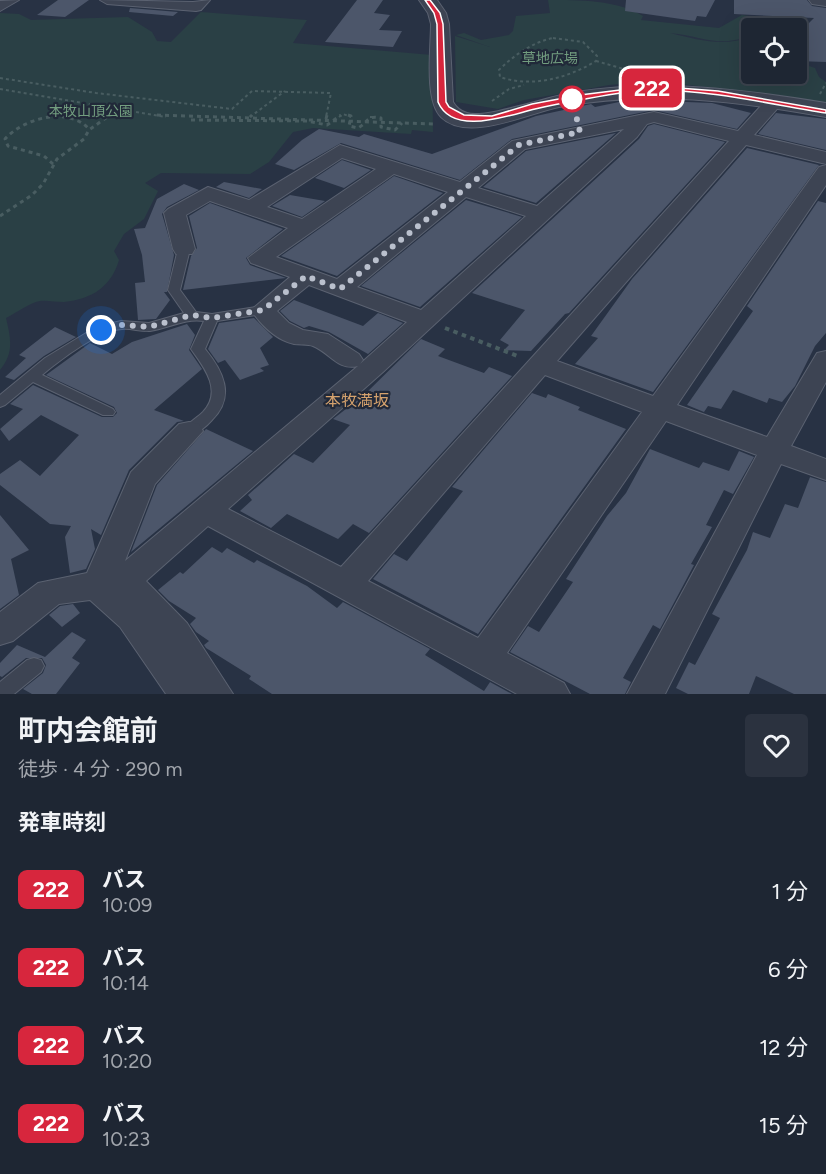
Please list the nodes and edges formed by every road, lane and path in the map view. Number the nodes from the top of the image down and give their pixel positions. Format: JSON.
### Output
{"nodes":[{"id":1,"x":12,"y":0,"type":"edge"},
{"id":2,"x":107,"y":0,"type":"edge"},
{"id":3,"x":203,"y":0,"type":"edge"},
{"id":4,"x":428,"y":0,"type":"edge"},
{"id":5,"x":818,"y":0,"type":"edge"},
{"id":6,"x":826,"y":2,"type":"edge"},
{"id":7,"x":0,"y":8,"type":"edge"},
{"id":8,"x":0,"y":78,"type":"edge"},
{"id":9,"x":826,"y":83,"type":"edge"},
{"id":10,"x":528,"y":84,"type":"junction"},
{"id":11,"x":0,"y":89,"type":"edge"},
{"id":12,"x":285,"y":91,"type":"junction"},
{"id":13,"x":824,"y":100,"type":"edge"},
{"id":14,"x":492,"y":101,"type":"dead end"},
{"id":15,"x":775,"y":101,"type":"junction"},
{"id":16,"x":118,"y":110,"type":"junction"},
{"id":17,"x":184,"y":118,"type":"junction"},
{"id":18,"x":250,"y":118,"type":"junction"},
{"id":19,"x":326,"y":119,"type":"junction"},
{"id":20,"x":335,"y":120,"type":"junction"},
{"id":21,"x":641,"y":120,"type":"junction"},
{"id":22,"x":350,"y":121,"type":"junction"},
{"id":23,"x":365,"y":122,"type":"junction"},
{"id":24,"x":382,"y":123,"type":"junction"},
{"id":25,"x":402,"y":123,"type":"junction"},
{"id":26,"x":436,"y":124,"type":"dead end"},
{"id":27,"x":89,"y":130,"type":"junction"},
{"id":28,"x":741,"y":138,"type":"junction"},
{"id":29,"x":0,"y":145,"type":"edge"},
{"id":30,"x":8,"y":146,"type":"junction"},
{"id":31,"x":826,"y":158,"type":"edge"},
{"id":32,"x":53,"y":165,"type":"junction"},
{"id":33,"x":391,"y":167,"type":"junction"},
{"id":34,"x":826,"y":171,"type":"edge"},
{"id":35,"x":463,"y":190,"type":"junction"},
{"id":36,"x":251,"y":208,"type":"junction"},
{"id":37,"x":540,"y":214,"type":"junction"},
{"id":38,"x":0,"y":216,"type":"edge"},
{"id":39,"x":305,"y":227,"type":"junction"},
{"id":40,"x":184,"y":249,"type":"joint"},
{"id":41,"x":306,"y":276,"type":"junction"},
{"id":42,"x":340,"y":289,"type":"junction"},
{"id":43,"x":263,"y":310,"type":"junction"},
{"id":44,"x":192,"y":315,"type":"junction"},
{"id":45,"x":212,"y":318,"type":"junction"},
{"id":46,"x":424,"y":320,"type":"junction"},
{"id":47,"x":826,"y":359,"type":"edge"},
{"id":48,"x":364,"y":364,"type":"junction"},
{"id":49,"x":540,"y":364,"type":"junction"},
{"id":50,"x":32,"y":376,"type":"junction"},
{"id":51,"x":0,"y":402,"type":"edge"},
{"id":52,"x":660,"y":408,"type":"junction"},
{"id":53,"x":108,"y":412,"type":"dead end"},
{"id":54,"x":189,"y":431,"type":"joint"},
{"id":55,"x":774,"y":450,"type":"junction"},
{"id":56,"x":826,"y":470,"type":"edge"},
{"id":57,"x":206,"y":512,"type":"junction"},
{"id":58,"x":99,"y":585,"type":"junction"},
{"id":59,"x":345,"y":585,"type":"junction"},
{"id":60,"x":1,"y":631,"type":"edge"},
{"id":61,"x":484,"y":658,"type":"junction"},
{"id":62,"x":34,"y":666,"type":"dead end"},
{"id":63,"x":0,"y":694,"type":"edge"},
{"id":64,"x":187,"y":694,"type":"edge"},
{"id":65,"x":214,"y":694,"type":"edge"},
{"id":66,"x":551,"y":694,"type":"edge"},
{"id":67,"x":646,"y":694,"type":"edge"}],
"edges":[{"from":1,"to":7,"type":"street"},
{"from":2,"to":3,"type":"street"},
{"from":4,"to":15,"type":"street"},
{"from":5,"to":6,"type":"street"},
{"from":8,"to":12,"type":"path"},
{"from":9,"to":13,"type":"path"},
{"from":10,"to":10,"type":"path"},
{"from":10,"to":14,"type":"path"},
{"from":11,"to":16,"type":"path"},
{"from":12,"to":18,"type":"path"},
{"from":12,"to":19,"type":"path"},
{"from":13,"to":15,"type":"street"},
{"from":15,"to":28,"type":"street"},
{"from":16,"to":17,"type":"path"},
{"from":16,"to":27,"type":"path"},
{"from":17,"to":18,"type":"path"},
{"from":17,"to":20,"type":"path"},
{"from":18,"to":19,"type":"path"},
{"from":19,"to":20,"type":"path"},
{"from":20,"to":22,"type":"path"},
{"from":21,"to":28,"type":"street"},
{"from":21,"to":35,"type":"street"},
{"from":21,"to":37,"type":"street"},
{"from":22,"to":23,"type":"path"},
{"from":22,"to":23,"type":"path"},
{"from":23,"to":24,"type":"path"},
{"from":24,"to":25,"type":"path"},
{"from":24,"to":25,"type":"path"},
{"from":25,"to":26,"type":"path"},
{"from":27,"to":30,"type":"path"},
{"from":27,"to":32,"type":"path"},
{"from":28,"to":31,"type":"street"},
{"from":28,"to":49,"type":"street"},
{"from":29,"to":30,"type":"path"},
{"from":30,"to":32,"type":"path"},
{"from":32,"to":38,"type":"path"},
{"from":33,"to":35,"type":"street"},
{"from":33,"to":36,"type":"street"},
{"from":33,"to":39,"type":"street"},
{"from":34,"to":52,"type":"street"},
{"from":35,"to":37,"type":"street"},
{"from":35,"to":42,"type":"street"},
{"from":36,"to":39,"type":"street"},
{"from":36,"to":40,"type":"street"},
{"from":37,"to":46,"type":"street"},
{"from":39,"to":41,"type":"street"},
{"from":40,"to":44,"type":"lane"},
{"from":41,"to":42,"type":"street"},
{"from":41,"to":43,"type":"street"},
{"from":42,"to":46,"type":"street"},
{"from":43,"to":45,"type":"lane"},
{"from":43,"to":48,"type":"street"},
{"from":44,"to":45,"type":"lane"},
{"from":44,"to":50,"type":"lane"},
{"from":45,"to":54,"type":"lane"},
{"from":46,"to":48,"type":"street"},
{"from":46,"to":49,"type":"path"},
{"from":47,"to":55,"type":"street"},
{"from":48,"to":57,"type":"street"},
{"from":49,"to":52,"type":"street"},
{"from":49,"to":59,"type":"street"},
{"from":50,"to":51,"type":"lane"},
{"from":50,"to":53,"type":"lane"},
{"from":52,"to":55,"type":"street"},
{"from":52,"to":61,"type":"street"},
{"from":54,"to":58,"type":"street"},
{"from":55,"to":56,"type":"street"},
{"from":55,"to":67,"type":"street"},
{"from":57,"to":59,"type":"street"},
{"from":57,"to":65,"type":"street"},
{"from":58,"to":60,"type":"street"},
{"from":58,"to":64,"type":"street"},
{"from":59,"to":61,"type":"street"},
{"from":61,"to":66,"type":"street"},
{"from":62,"to":63,"type":"lane"}]}
